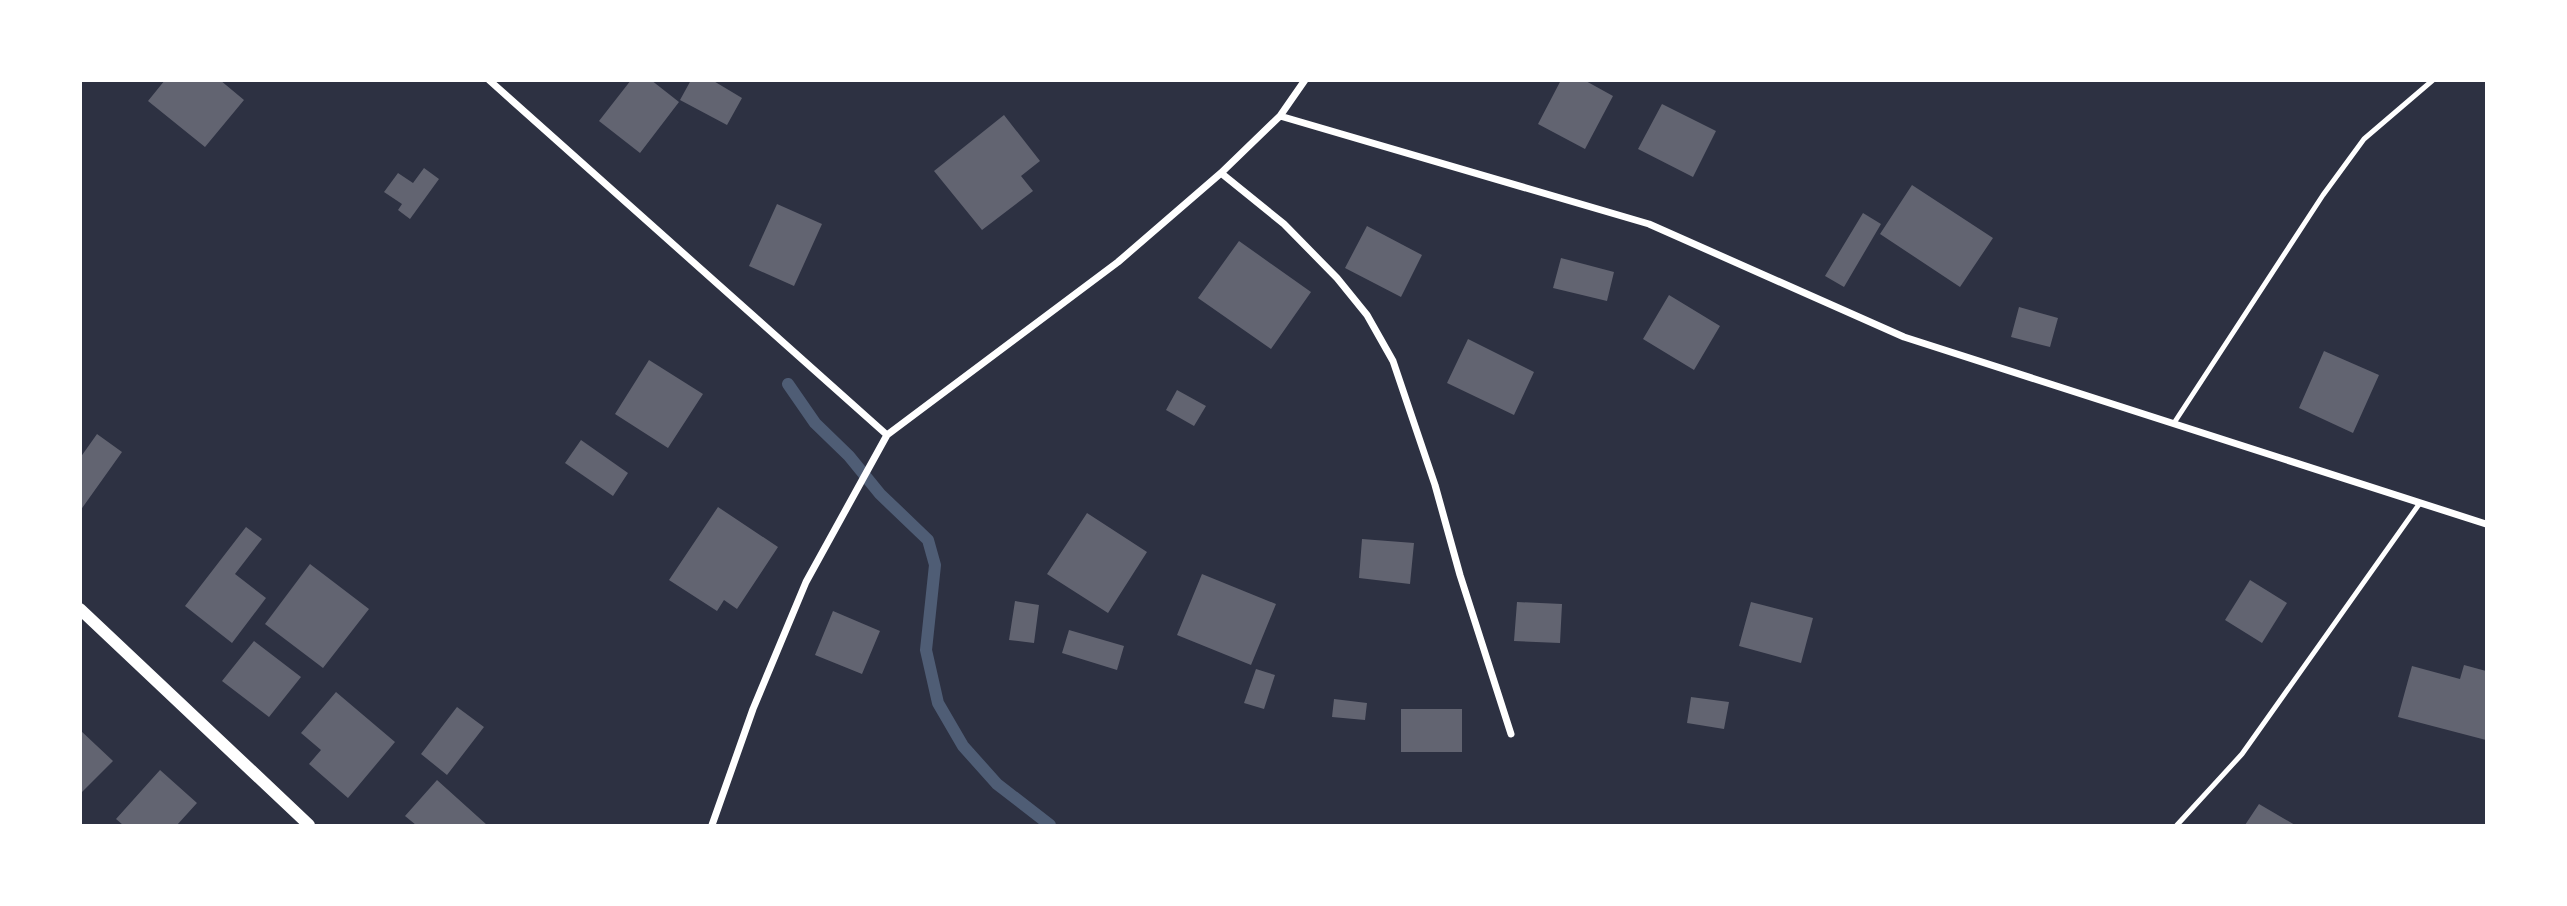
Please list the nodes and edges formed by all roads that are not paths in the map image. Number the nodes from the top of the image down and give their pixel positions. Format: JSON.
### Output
{"nodes":[{"id":1,"x":489,"y":80,"type":"edge"},
{"id":2,"x":1305,"y":80,"type":"edge"},
{"id":3,"x":2434,"y":80,"type":"edge"},
{"id":4,"x":1280,"y":116,"type":"junction"},
{"id":5,"x":1221,"y":173,"type":"junction"},
{"id":6,"x":2174,"y":423,"type":"junction"},
{"id":7,"x":887,"y":435,"type":"junction"},
{"id":8,"x":2420,"y":503,"type":"junction"},
{"id":9,"x":2487,"y":524,"type":"edge"},
{"id":10,"x":80,"y":609,"type":"edge"},
{"id":11,"x":1511,"y":734,"type":"dead end"},
{"id":12,"x":309,"y":825,"type":"edge"},
{"id":13,"x":712,"y":825,"type":"edge"},
{"id":14,"x":2177,"y":825,"type":"edge"}],
"edges":[{"from":1,"to":7,"type":"street"},
{"from":2,"to":4,"type":"street"},
{"from":3,"to":6,"type":"lane"},
{"from":4,"to":5,"type":"street"},
{"from":4,"to":6,"type":"street"},
{"from":5,"to":7,"type":"street"},
{"from":5,"to":11,"type":"street"},
{"from":6,"to":8,"type":"street"},
{"from":7,"to":13,"type":"street"},
{"from":8,"to":9,"type":"street"},
{"from":8,"to":14,"type":"lane"},
{"from":10,"to":12,"type":"street"}]}
